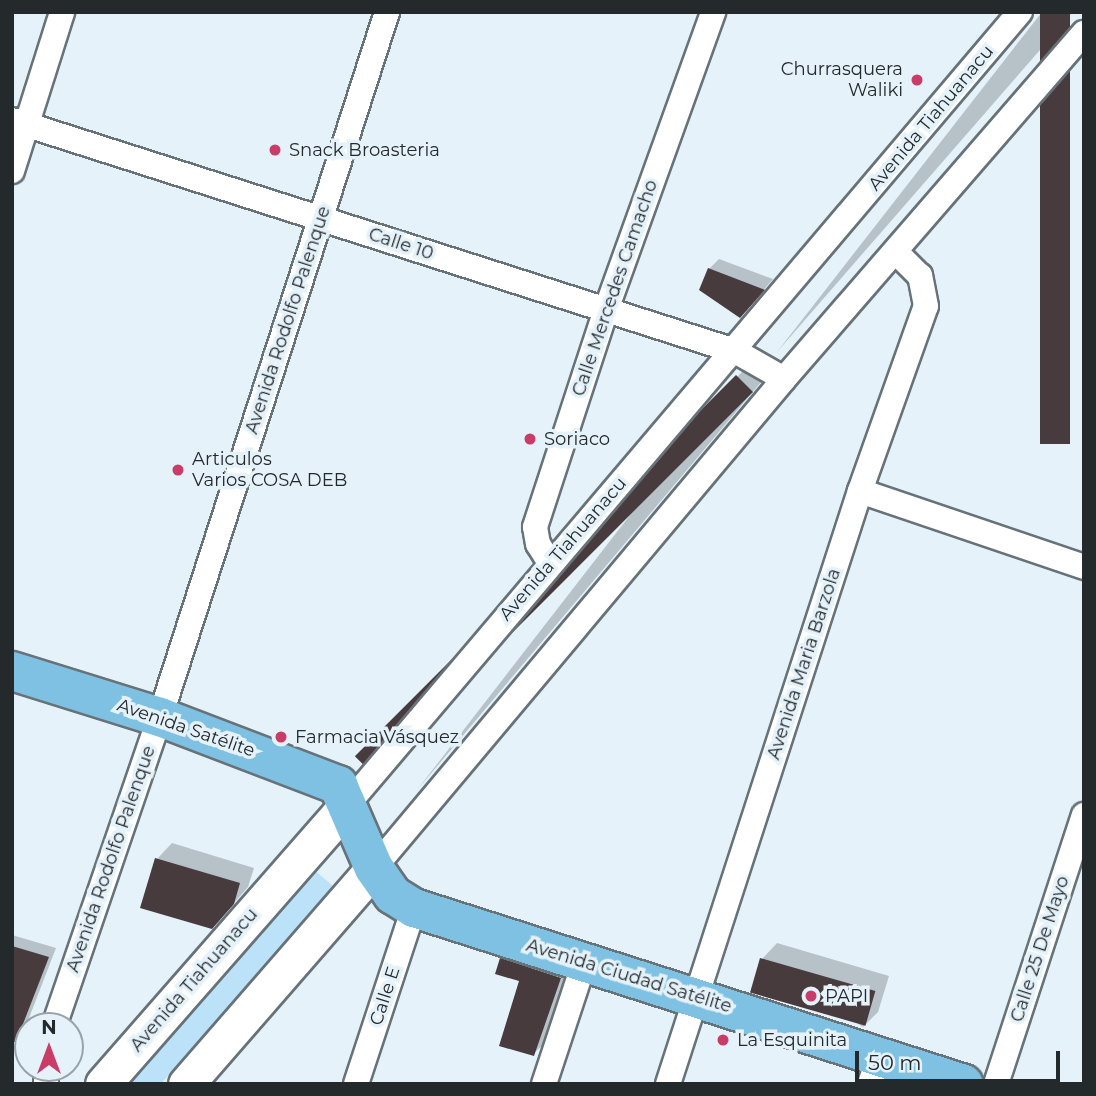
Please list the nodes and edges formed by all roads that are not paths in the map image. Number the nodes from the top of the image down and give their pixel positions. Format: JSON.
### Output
{"nodes":[{"id":1,"x":62,"y":12,"type":"edge"},
{"id":2,"x":387,"y":12,"type":"edge"},
{"id":3,"x":713,"y":12,"type":"edge"},
{"id":4,"x":1020,"y":12,"type":"edge"},
{"id":5,"x":1084,"y":33,"type":"edge"},
{"id":6,"x":20,"y":122,"type":"edge"},
{"id":7,"x":12,"y":171,"type":"edge"},
{"id":8,"x":320,"y":218,"type":"junction"},
{"id":9,"x":897,"y":253,"type":"junction"},
{"id":10,"x":606,"y":310,"type":"junction"},
{"id":11,"x":735,"y":351,"type":"junction"},
{"id":12,"x":784,"y":379,"type":"junction"},
{"id":13,"x":860,"y":491,"type":"junction"},
{"id":14,"x":551,"y":563,"type":"junction"},
{"id":15,"x":1084,"y":567,"type":"edge"},
{"id":16,"x":12,"y":670,"type":"edge"},
{"id":17,"x":160,"y":717,"type":"junction"},
{"id":18,"x":348,"y":804,"type":"junction"},
{"id":19,"x":1084,"y":815,"type":"edge"},
{"id":20,"x":374,"y":868,"type":"junction"},
{"id":21,"x":414,"y":908,"type":"junction"},
{"id":22,"x":584,"y":963,"type":"junction"},
{"id":23,"x":697,"y":996,"type":"junction"},
{"id":24,"x":59,"y":1012,"type":"edge"},
{"id":25,"x":874,"y":1070,"type":"edge"},
{"id":26,"x":103,"y":1084,"type":"edge"},
{"id":27,"x":186,"y":1084,"type":"edge"},
{"id":28,"x":356,"y":1084,"type":"edge"},
{"id":29,"x":544,"y":1084,"type":"edge"},
{"id":30,"x":668,"y":1084,"type":"edge"},
{"id":31,"x":964,"y":1084,"type":"edge"},
{"id":32,"x":996,"y":1084,"type":"edge"}],
"edges":[{"from":1,"to":6,"type":"street"},
{"from":2,"to":8,"type":"street","name":"Avenida Rodolfo Palenque"},
{"from":3,"to":10,"type":"street","name":"Calle Mercedes Camacho"},
{"from":4,"to":11,"type":"street","name":"Avenida Tiahuanacu"},
{"from":5,"to":9,"type":"street"},
{"from":6,"to":7,"type":"street"},
{"from":6,"to":8,"type":"street","name":"Calle 10"},
{"from":8,"to":10,"type":"street","name":"Calle 10"},
{"from":8,"to":17,"type":"street","name":"Avenida Rodolfo Palenque"},
{"from":9,"to":12,"type":"street"},
{"from":9,"to":13,"type":"street","name":"Avenida Maria Barzola"},
{"from":10,"to":11,"type":"street","name":"Calle 10"},
{"from":10,"to":14,"type":"street","name":"Calle Mercedes Camacho"},
{"from":11,"to":12,"type":"street","name":"Calle 10"},
{"from":11,"to":14,"type":"street","name":"Avenida Tiahuanacu"},
{"from":12,"to":20,"type":"street"},
{"from":13,"to":15,"type":"street"},
{"from":13,"to":23,"type":"street","name":"Avenida Maria Barzola"},
{"from":14,"to":18,"type":"street","name":"Avenida Tiahuanacu"},
{"from":16,"to":17,"type":"main road","name":"Avenida Satélite"},
{"from":17,"to":18,"type":"main road","name":"Avenida Satélite"},
{"from":17,"to":24,"type":"street","name":"Avenida Rodolfo Palenque"},
{"from":18,"to":20,"type":"main road","name":"Avenida Ciudad Satélite"},
{"from":18,"to":26,"type":"main road","name":"Avenida Tiahuanacu"},
{"from":19,"to":32,"type":"street","name":"Calle 25 De Mayo"},
{"from":20,"to":21,"type":"main road","name":"Avenida Ciudad Satélite"},
{"from":20,"to":27,"type":"main road"},
{"from":21,"to":22,"type":"main road","name":"Avenida Ciudad Satélite"},
{"from":21,"to":28,"type":"street","name":"Calle E"},
{"from":22,"to":23,"type":"main road","name":"Avenida Ciudad Satélite"},
{"from":22,"to":29,"type":"street"},
{"from":23,"to":25,"type":"main road","name":"Avenida Ciudad Satélite"},
{"from":23,"to":30,"type":"street","name":"Avenida Maria Barzola"},
{"from":25,"to":31,"type":"main road","name":"Avenida Ciudad Satélite"}]}
